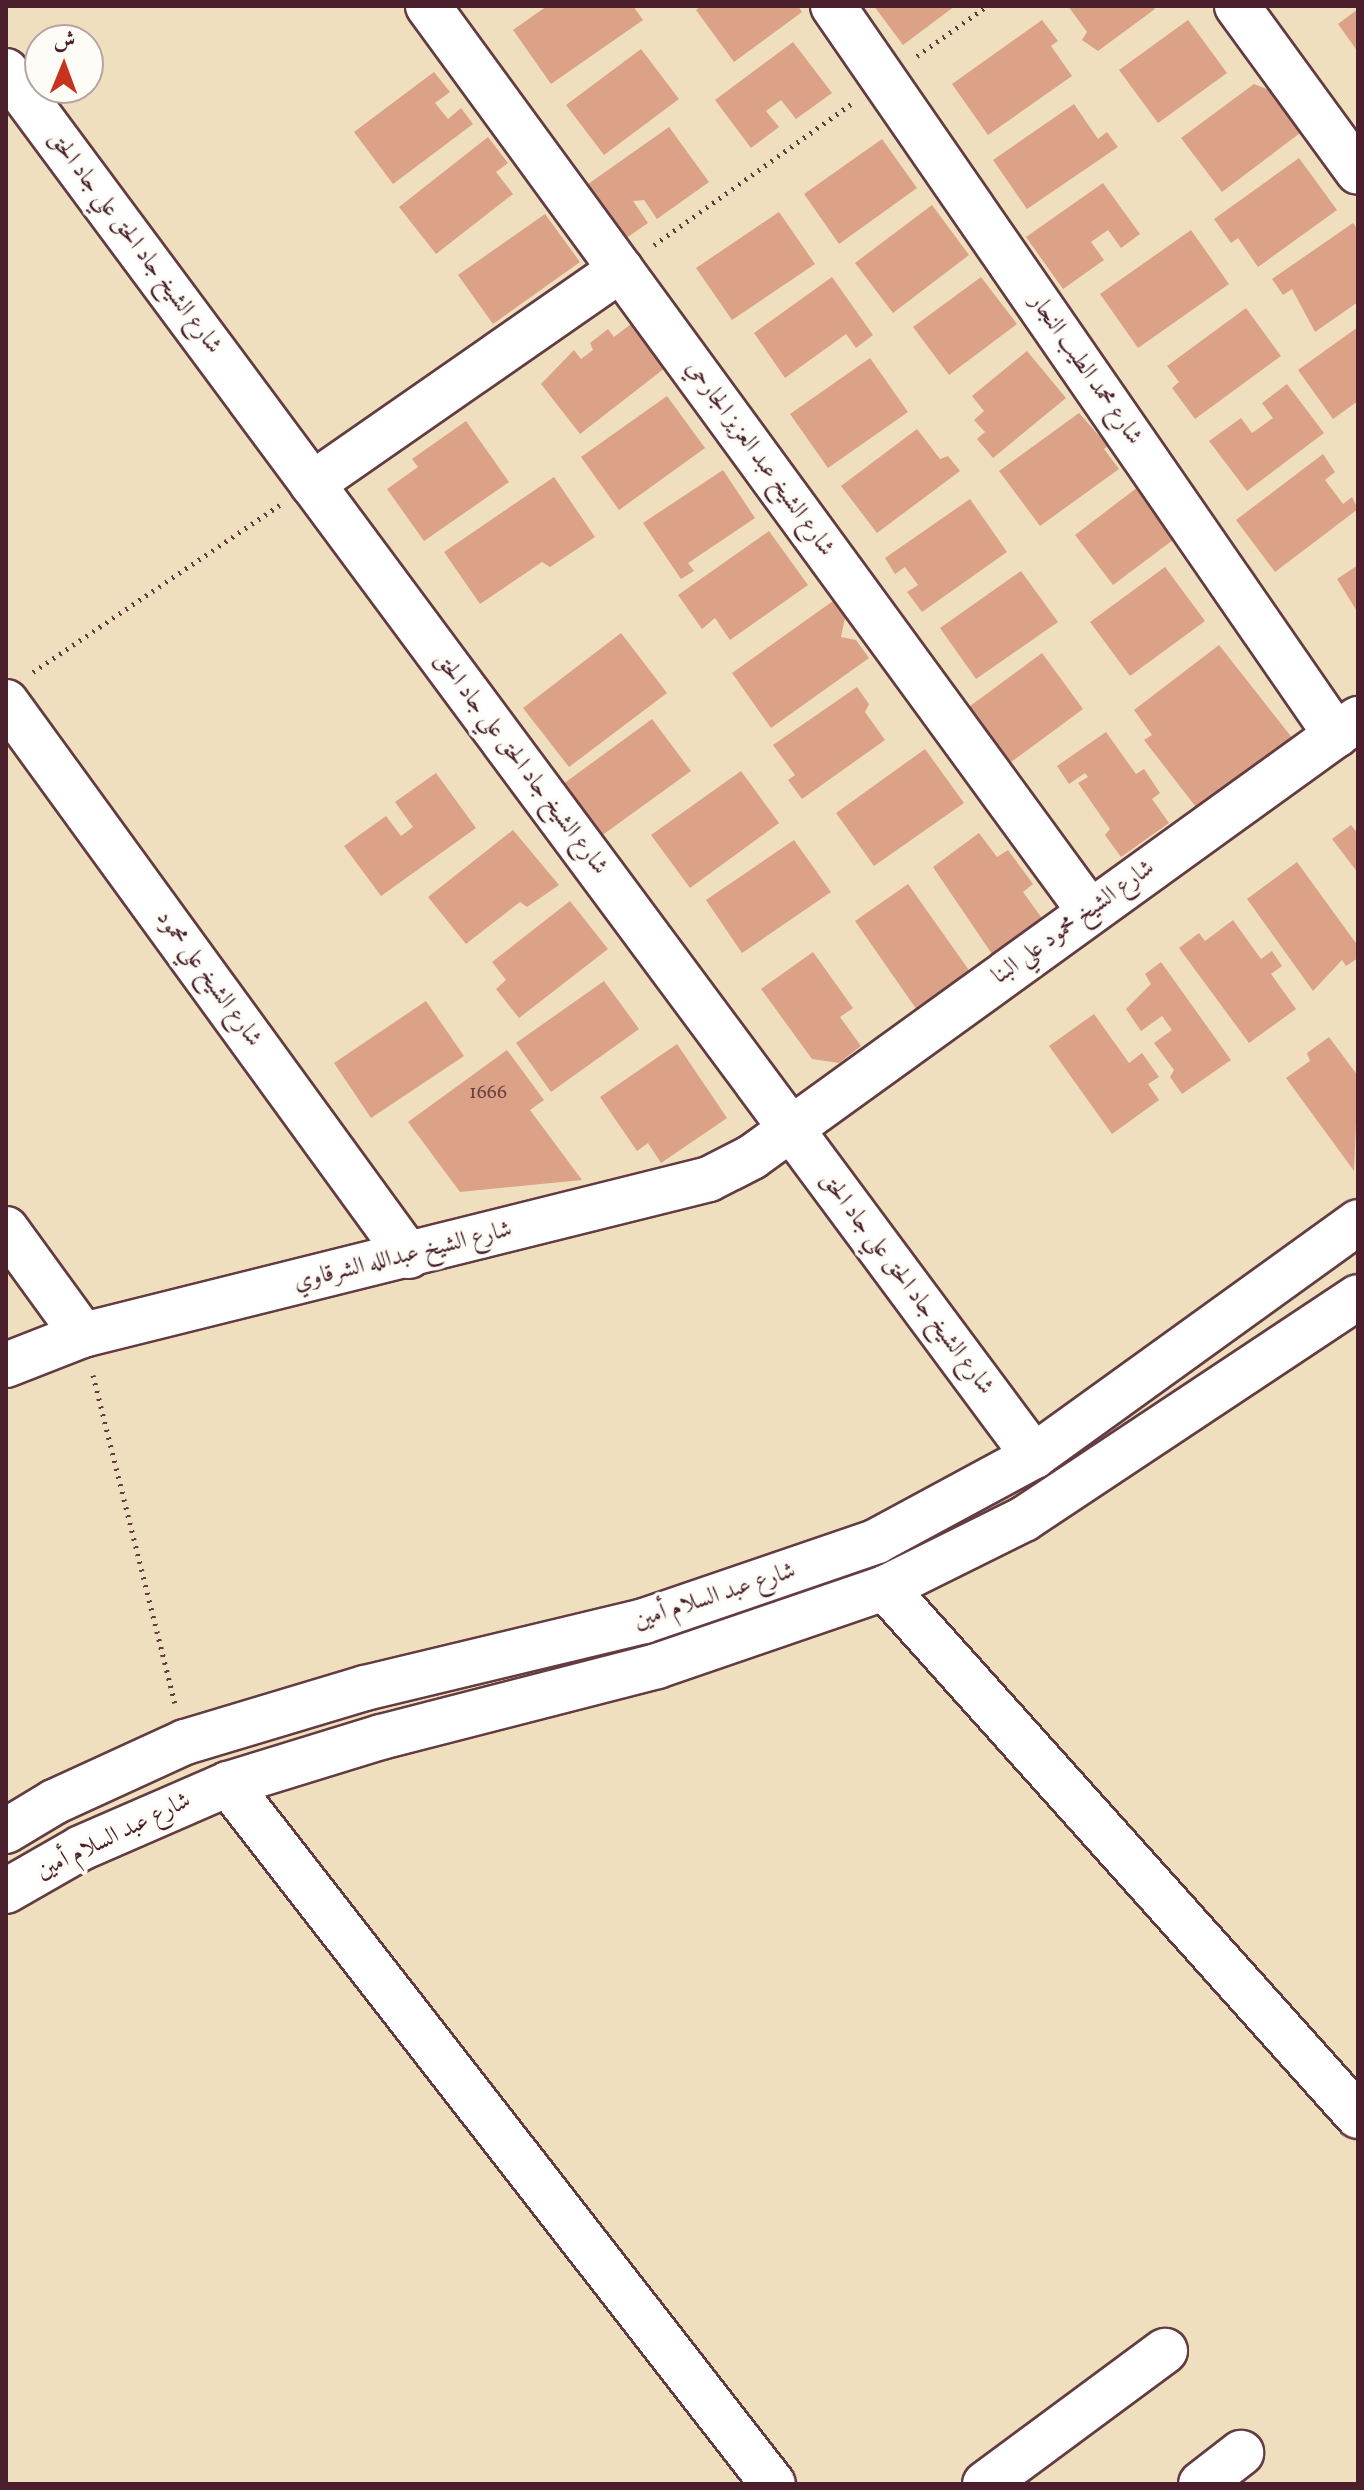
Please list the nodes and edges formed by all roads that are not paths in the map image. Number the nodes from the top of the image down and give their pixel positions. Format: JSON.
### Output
{"nodes":[{"id":1,"x":428,"y":6,"type":"edge"},
{"id":2,"x":833,"y":6,"type":"edge"},
{"id":3,"x":1237,"y":6,"type":"edge"},
{"id":4,"x":6,"y":71,"type":"edge"},
{"id":5,"x":1358,"y":172,"type":"edge"},
{"id":6,"x":621,"y":269,"type":"junction"},
{"id":7,"x":312,"y":484,"type":"junction"},
{"id":8,"x":12,"y":692,"type":"edge"},
{"id":9,"x":1347,"y":727,"type":"edge"},
{"id":10,"x":1090,"y":912,"type":"junction"},
{"id":11,"x":791,"y":1129,"type":"junction"},
{"id":12,"x":1358,"y":1222,"type":"edge"},
{"id":13,"x":6,"y":1229,"type":"edge"},
{"id":14,"x":409,"y":1256,"type":"junction"},
{"id":15,"x":1358,"y":1297,"type":"edge"},
{"id":16,"x":83,"y":1335,"type":"junction"},
{"id":17,"x":6,"y":1365,"type":"edge"},
{"id":18,"x":1034,"y":1456,"type":"junction"},
{"id":19,"x":885,"y":1588,"type":"junction"},
{"id":20,"x":228,"y":1784,"type":"junction"},
{"id":21,"x":6,"y":1831,"type":"edge"},
{"id":22,"x":6,"y":1891,"type":"edge"},
{"id":23,"x":1358,"y":2116,"type":"edge"},
{"id":24,"x":1165,"y":2351,"type":"dead end"},
{"id":25,"x":1241,"y":2453,"type":"dead end"},
{"id":26,"x":773,"y":2484,"type":"edge"},
{"id":27,"x":985,"y":2484,"type":"edge"},
{"id":28,"x":1201,"y":2484,"type":"edge"}],
"edges":[{"from":1,"to":6,"type":"street","name":"شارع الشيخ عبد العزيز الجارحي"},
{"from":2,"to":9,"type":"street","name":"شارع محمد الطيب النجار"},
{"from":3,"to":5,"type":"street"},
{"from":4,"to":7,"type":"street","name":"شارع الشيخ جاد الحق علي جاد الحق"},
{"from":6,"to":7,"type":"street"},
{"from":6,"to":10,"type":"street","name":"شارع الشيخ عبد العزيز الجارحي"},
{"from":7,"to":11,"type":"street","name":"شارع الشيخ جاد الحق علي جاد الحق"},
{"from":8,"to":14,"type":"street","name":"شارع الشيخ علي محمود"},
{"from":9,"to":10,"type":"street","name":"شارع الشيخ محمود علي البنا"},
{"from":10,"to":11,"type":"street","name":"شارع الشيخ محمود علي البنا"},
{"from":11,"to":14,"type":"street","name":"شارع الشيخ عبدالله الشرقاوي"},
{"from":11,"to":18,"type":"street","name":"شارع الشيخ جاد الحق علي جاد الحق"},
{"from":12,"to":18,"type":"street","name":"شارع عبد السلام أمين"},
{"from":13,"to":16,"type":"street"},
{"from":14,"to":16,"type":"street","name":"شارع الشيخ عبدالله الشرقاوي"},
{"from":15,"to":19,"type":"street","name":"شارع عبد السلام أمين"},
{"from":16,"to":17,"type":"street","name":"شارع الشيخ عبدالله الشرقاوي"},
{"from":18,"to":21,"type":"street","name":"شارع عبد السلام أمين"},
{"from":19,"to":20,"type":"street","name":"شارع عبد السلام أمين"},
{"from":19,"to":23,"type":"street"},
{"from":20,"to":22,"type":"street","name":"شارع عبد السلام أمين"},
{"from":20,"to":26,"type":"street"},
{"from":24,"to":27,"type":"street"},
{"from":25,"to":28,"type":"street"}]}
